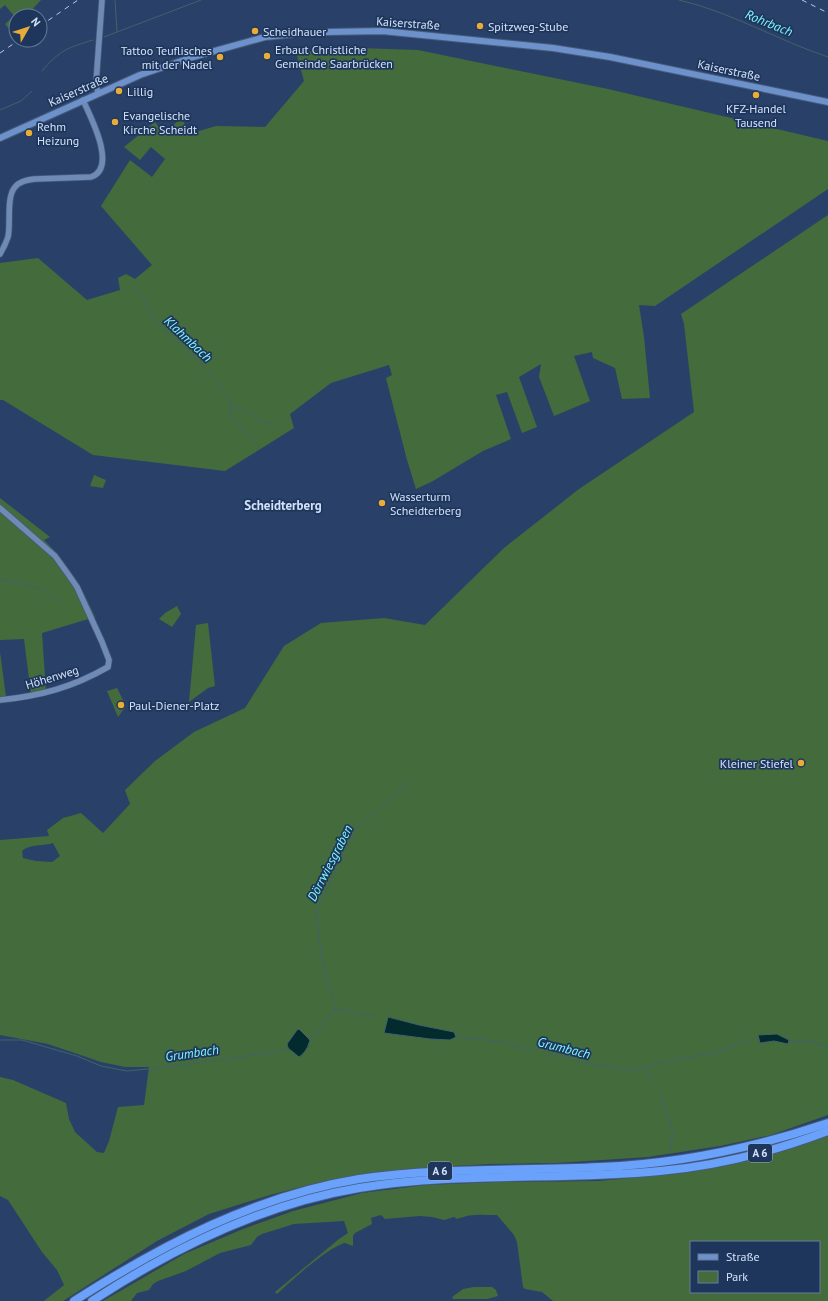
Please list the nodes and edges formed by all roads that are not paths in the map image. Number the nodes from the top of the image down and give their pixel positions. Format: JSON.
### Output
{"nodes":[{"id":1,"x":102,"y":0,"type":"edge"},
{"id":2,"x":98,"y":93,"type":"junction"},
{"id":3,"x":83,"y":100,"type":"junction"},
{"id":4,"x":828,"y":102,"type":"edge"},
{"id":5,"x":0,"y":138,"type":"edge"},
{"id":6,"x":0,"y":254,"type":"edge"},
{"id":7,"x":0,"y":508,"type":"edge"},
{"id":8,"x":0,"y":700,"type":"edge"},
{"id":9,"x":828,"y":1123,"type":"edge"},
{"id":10,"x":828,"y":1131,"type":"edge"},
{"id":11,"x":74,"y":1301,"type":"edge"},
{"id":12,"x":92,"y":1301,"type":"edge"}],
"edges":[{"from":1,"to":2,"type":"street"},
{"from":2,"to":3,"type":"main road","name":"Kaiserstraße"},
{"from":2,"to":4,"type":"main road","name":"Kaiserstraße"},
{"from":3,"to":5,"type":"main road","name":"Kaiserstraße"},
{"from":3,"to":6,"type":"street"},
{"from":7,"to":8,"type":"street","name":"Höhenweg"},
{"from":9,"to":11,"type":"highway","number":"A 6"},
{"from":10,"to":12,"type":"highway","number":"A 6"}]}
